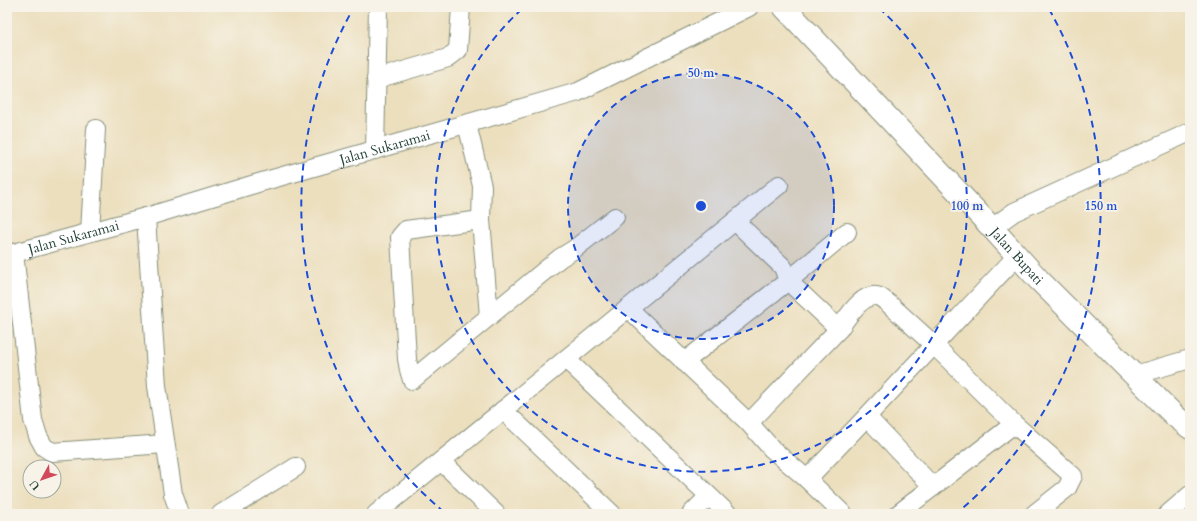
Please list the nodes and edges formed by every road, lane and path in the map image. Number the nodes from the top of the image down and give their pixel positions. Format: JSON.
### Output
{"nodes":[{"id":1,"x":378,"y":7,"type":"edge"},
{"id":2,"x":461,"y":7,"type":"edge"},
{"id":3,"x":749,"y":7,"type":"edge"},
{"id":4,"x":792,"y":9,"type":"edge"},
{"id":5,"x":376,"y":79,"type":"junction"},
{"id":6,"x":467,"y":124,"type":"junction"},
{"id":7,"x":96,"y":129,"type":"dead end"},
{"id":8,"x":1190,"y":132,"type":"edge"},
{"id":9,"x":375,"y":150,"type":"junction"},
{"id":10,"x":779,"y":185,"type":"dead end"},
{"id":11,"x":146,"y":217,"type":"junction"},
{"id":12,"x":615,"y":217,"type":"dead end"},
{"id":13,"x":481,"y":220,"type":"junction"},
{"id":14,"x":736,"y":221,"type":"junction"},
{"id":15,"x":992,"y":228,"type":"junction"},
{"id":16,"x":90,"y":232,"type":"junction"},
{"id":17,"x":846,"y":232,"type":"dead end"},
{"id":18,"x":10,"y":254,"type":"edge"},
{"id":19,"x":1017,"y":256,"type":"junction"},
{"id":20,"x":788,"y":281,"type":"junction"},
{"id":21,"x":628,"y":308,"type":"junction"},
{"id":22,"x":489,"y":316,"type":"junction"},
{"id":23,"x":839,"y":329,"type":"junction"},
{"id":24,"x":934,"y":344,"type":"junction"},
{"id":25,"x":566,"y":359,"type":"junction"},
{"id":26,"x":1190,"y":359,"type":"edge"},
{"id":27,"x":684,"y":362,"type":"junction"},
{"id":28,"x":1135,"y":375,"type":"junction"},
{"id":29,"x":503,"y":410,"type":"junction"},
{"id":30,"x":868,"y":417,"type":"junction"},
{"id":31,"x":749,"y":423,"type":"junction"},
{"id":32,"x":1014,"y":424,"type":"junction"},
{"id":33,"x":1190,"y":428,"type":"edge"},
{"id":34,"x":166,"y":444,"type":"junction"},
{"id":35,"x":441,"y":461,"type":"junction"},
{"id":36,"x":296,"y":467,"type":"dead end"},
{"id":37,"x":807,"y":479,"type":"junction"},
{"id":38,"x":933,"y":487,"type":"junction"},
{"id":39,"x":1190,"y":495,"type":"edge"},
{"id":40,"x":709,"y":496,"type":"junction"},
{"id":41,"x":180,"y":514,"type":"edge"},
{"id":42,"x":221,"y":514,"type":"edge"},
{"id":43,"x":376,"y":514,"type":"edge"},
{"id":44,"x":496,"y":514,"type":"edge"},
{"id":45,"x":612,"y":514,"type":"edge"},
{"id":46,"x":691,"y":514,"type":"edge"},
{"id":47,"x":728,"y":514,"type":"edge"},
{"id":48,"x":843,"y":514,"type":"edge"},
{"id":49,"x":898,"y":514,"type":"edge"},
{"id":50,"x":1034,"y":514,"type":"edge"},
{"id":51,"x":1168,"y":514,"type":"edge"}],
"edges":[{"from":1,"to":5,"type":"street"},
{"from":2,"to":5,"type":"street"},
{"from":3,"to":6,"type":"street","name":"Jalan Sukaramai"},
{"from":4,"to":15,"type":"street","name":"Jalan Bupati"},
{"from":5,"to":9,"type":"street"},
{"from":6,"to":9,"type":"street","name":"Jalan Sukaramai"},
{"from":6,"to":13,"type":"street"},
{"from":7,"to":16,"type":"street"},
{"from":8,"to":15,"type":"street"},
{"from":9,"to":11,"type":"street","name":"Jalan Sukaramai"},
{"from":10,"to":14,"type":"street"},
{"from":11,"to":16,"type":"street","name":"Jalan Sukaramai"},
{"from":11,"to":34,"type":"street"},
{"from":12,"to":22,"type":"street"},
{"from":13,"to":22,"type":"street"},
{"from":13,"to":22,"type":"street"},
{"from":14,"to":20,"type":"street"},
{"from":14,"to":21,"type":"street"},
{"from":15,"to":19,"type":"street","name":"Jalan Bupati"},
{"from":16,"to":18,"type":"street","name":"Jalan Sukaramai"},
{"from":17,"to":20,"type":"street"},
{"from":18,"to":34,"type":"street"},
{"from":19,"to":24,"type":"street"},
{"from":19,"to":28,"type":"street","name":"Jalan Bupati"},
{"from":20,"to":23,"type":"street"},
{"from":20,"to":27,"type":"street"},
{"from":21,"to":25,"type":"street"},
{"from":21,"to":27,"type":"street"},
{"from":23,"to":24,"type":"street"},
{"from":23,"to":31,"type":"street"},
{"from":24,"to":30,"type":"street"},
{"from":24,"to":32,"type":"street"},
{"from":25,"to":29,"type":"street"},
{"from":25,"to":40,"type":"street"},
{"from":26,"to":28,"type":"street"},
{"from":27,"to":31,"type":"street"},
{"from":28,"to":33,"type":"street","name":"Jalan Bupati"},
{"from":29,"to":35,"type":"street"},
{"from":29,"to":45,"type":"street"},
{"from":30,"to":37,"type":"street"},
{"from":30,"to":38,"type":"street"},
{"from":31,"to":37,"type":"street"},
{"from":32,"to":38,"type":"street"},
{"from":32,"to":50,"type":"street"},
{"from":34,"to":41,"type":"street"},
{"from":35,"to":43,"type":"street"},
{"from":35,"to":44,"type":"street"},
{"from":36,"to":42,"type":"street"},
{"from":37,"to":48,"type":"street"},
{"from":38,"to":49,"type":"street"},
{"from":39,"to":51,"type":"street"},
{"from":40,"to":46,"type":"street"},
{"from":40,"to":47,"type":"street"}]}
